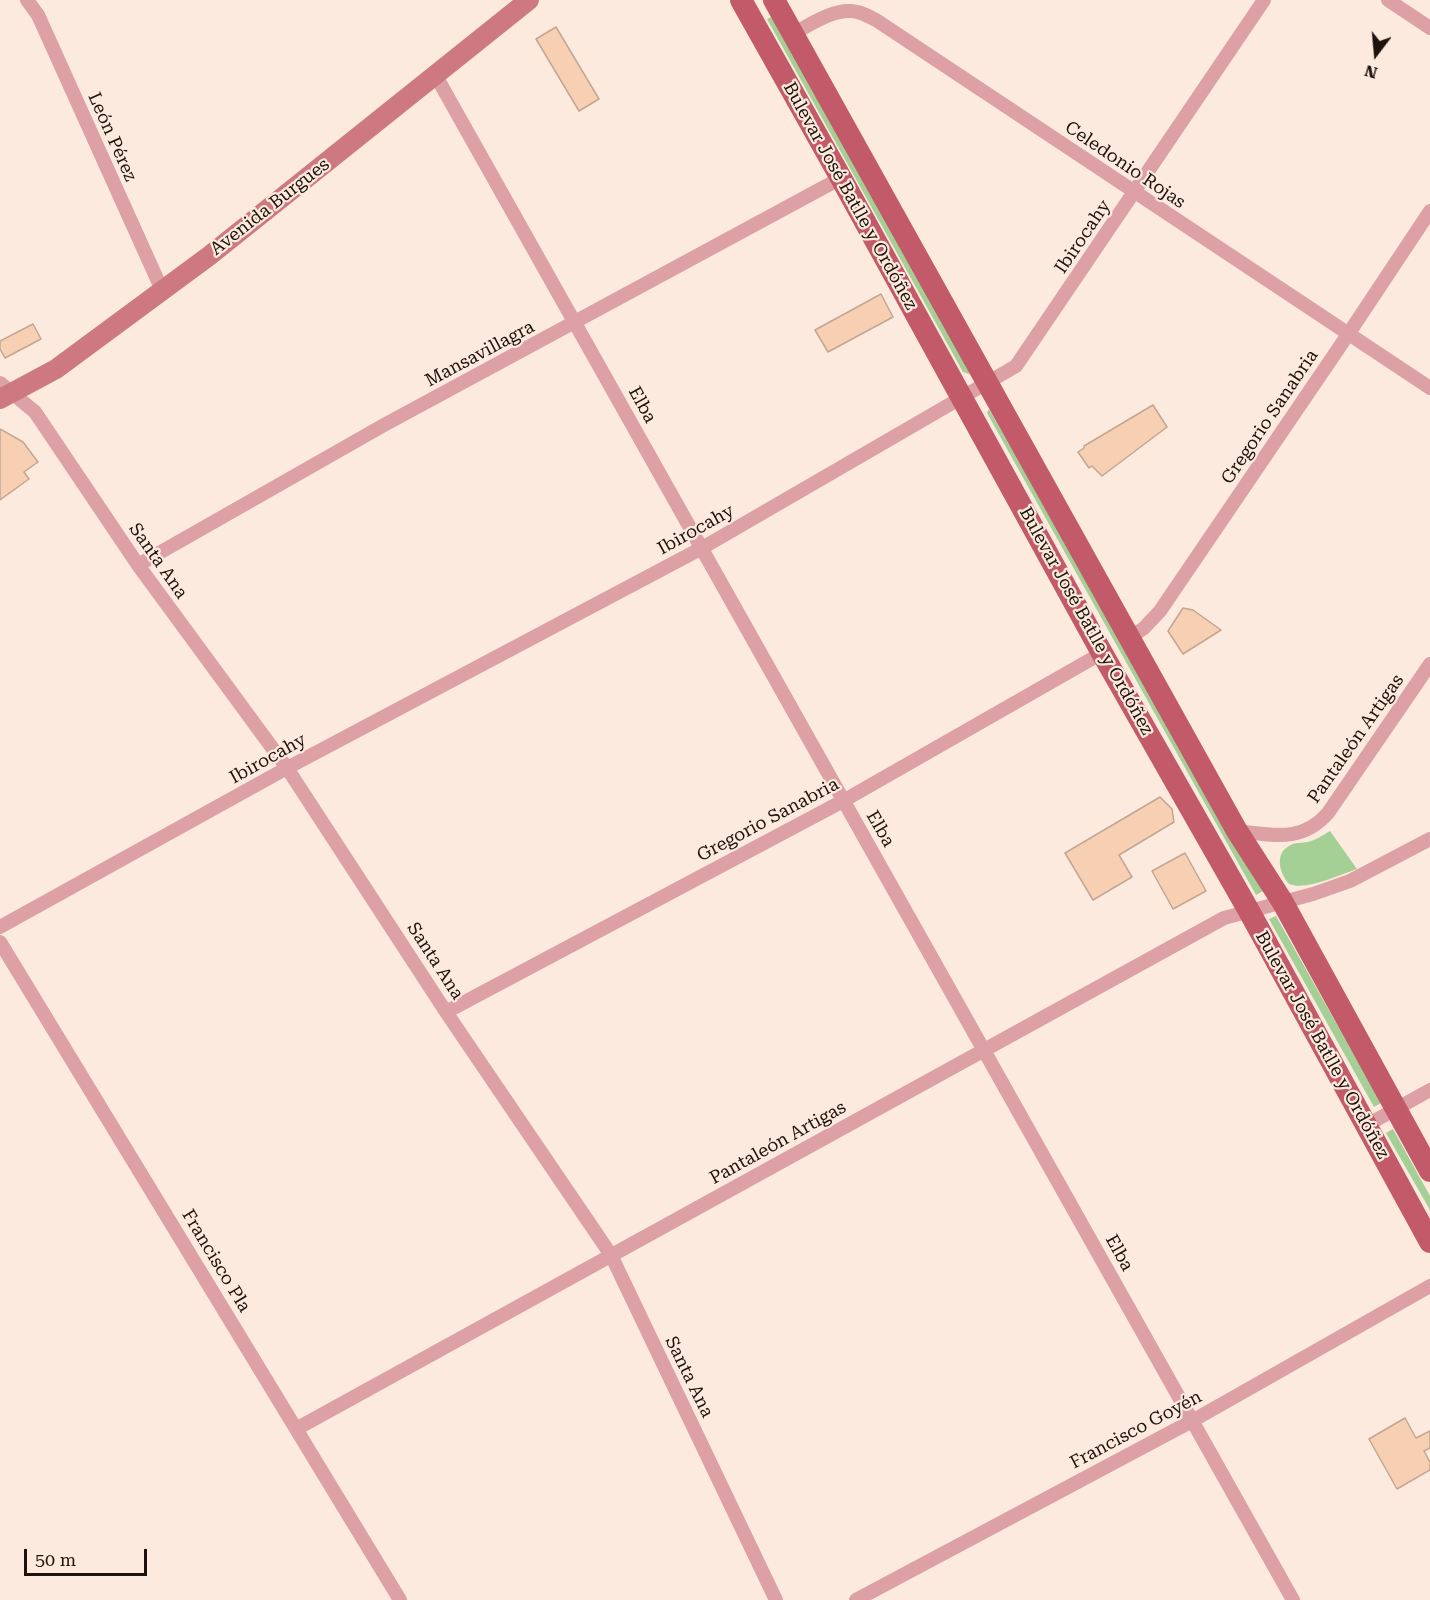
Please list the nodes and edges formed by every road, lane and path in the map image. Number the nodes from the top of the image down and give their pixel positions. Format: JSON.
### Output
{"nodes":[{"id":1,"x":27,"y":0,"type":"edge"},
{"id":2,"x":530,"y":0,"type":"edge"},
{"id":3,"x":741,"y":0,"type":"edge"},
{"id":4,"x":774,"y":0,"type":"edge"},
{"id":5,"x":1264,"y":0,"type":"edge"},
{"id":6,"x":1388,"y":0,"type":"edge"},
{"id":7,"x":1430,"y":28,"type":"edge"},
{"id":8,"x":793,"y":34,"type":"junction"},
{"id":9,"x":436,"y":76,"type":"junction"},
{"id":10,"x":841,"y":178,"type":"junction"},
{"id":11,"x":1135,"y":193,"type":"junction"},
{"id":12,"x":1430,"y":211,"type":"edge"},
{"id":13,"x":162,"y":290,"type":"junction"},
{"id":14,"x":575,"y":323,"type":"junction"},
{"id":15,"x":1349,"y":333,"type":"junction"},
{"id":16,"x":987,"y":384,"type":"junction"},
{"id":17,"x":1430,"y":388,"type":"edge"},
{"id":18,"x":4,"y":391,"type":"edge"},
{"id":19,"x":963,"y":398,"type":"junction"},
{"id":20,"x":702,"y":548,"type":"junction"},
{"id":21,"x":138,"y":565,"type":"junction"},
{"id":22,"x":1131,"y":637,"type":"junction"},
{"id":23,"x":1102,"y":653,"type":"junction"},
{"id":24,"x":1430,"y":664,"type":"edge"},
{"id":25,"x":287,"y":768,"type":"junction"},
{"id":26,"x":843,"y":801,"type":"junction"},
{"id":27,"x":1237,"y":831,"type":"junction"},
{"id":28,"x":1430,"y":839,"type":"edge"},
{"id":29,"x":1281,"y":901,"type":"junction"},
{"id":30,"x":1249,"y":911,"type":"junction"},
{"id":31,"x":0,"y":927,"type":"edge"},
{"id":32,"x":0,"y":942,"type":"edge"},
{"id":33,"x":447,"y":1012,"type":"junction"},
{"id":34,"x":985,"y":1050,"type":"junction"},
{"id":35,"x":1430,"y":1090,"type":"edge"},
{"id":36,"x":1395,"y":1109,"type":"junction"},
{"id":37,"x":1365,"y":1126,"type":"junction"},
{"id":38,"x":1430,"y":1171,"type":"edge"},
{"id":39,"x":1430,"y":1242,"type":"edge"},
{"id":40,"x":611,"y":1256,"type":"junction"},
{"id":41,"x":1430,"y":1286,"type":"edge"},
{"id":42,"x":1192,"y":1421,"type":"junction"},
{"id":43,"x":296,"y":1429,"type":"junction"},
{"id":44,"x":400,"y":1600,"type":"edge"},
{"id":45,"x":776,"y":1600,"type":"edge"},
{"id":46,"x":856,"y":1600,"type":"edge"},
{"id":47,"x":1293,"y":1600,"type":"edge"}],
"edges":[{"from":1,"to":13,"type":"street","name":"León Pérez"},
{"from":2,"to":9,"type":"street","name":"Avenida Burgues"},
{"from":3,"to":10,"type":"main road","name":"Bulevar José Batlle y Ordóñez"},
{"from":4,"to":8,"type":"main road","name":"Bulevar José Batlle y Ordóñez"},
{"from":5,"to":11,"type":"street","name":"Ibirocahy"},
{"from":6,"to":7,"type":"street"},
{"from":8,"to":11,"type":"street","name":"Celedonio Rojas"},
{"from":8,"to":16,"type":"main road","name":"Bulevar José Batlle y Ordóñez"},
{"from":9,"to":13,"type":"street","name":"Avenida Burgues"},
{"from":9,"to":14,"type":"street","name":"Elba"},
{"from":10,"to":14,"type":"street","name":"Mansavillagra"},
{"from":10,"to":19,"type":"main road","name":"Bulevar José Batlle y Ordóñez"},
{"from":11,"to":15,"type":"street","name":"Celedonio Rojas"},
{"from":11,"to":16,"type":"street","name":"Ibirocahy"},
{"from":12,"to":15,"type":"street","name":"Gregorio Sanabria"},
{"from":13,"to":18,"type":"street","name":"Avenida Burgues"},
{"from":14,"to":20,"type":"street","name":"Elba"},
{"from":14,"to":21,"type":"street","name":"Mansavillagra"},
{"from":15,"to":17,"type":"street","name":"Celedonio Rojas"},
{"from":15,"to":22,"type":"street","name":"Gregorio Sanabria"},
{"from":16,"to":19,"type":"street","name":"Ibirocahy"},
{"from":16,"to":22,"type":"main road","name":"Bulevar José Batlle y Ordóñez"},
{"from":18,"to":21,"type":"street","name":"Santa Ana"},
{"from":19,"to":20,"type":"street","name":"Ibirocahy"},
{"from":19,"to":23,"type":"main road","name":"Bulevar José Batlle y Ordóñez"},
{"from":20,"to":25,"type":"street","name":"Ibirocahy"},
{"from":20,"to":26,"type":"street","name":"Elba"},
{"from":21,"to":25,"type":"street","name":"Santa Ana"},
{"from":22,"to":27,"type":"main road","name":"Bulevar José Batlle y Ordóñez"},
{"from":23,"to":26,"type":"street","name":"Gregorio Sanabria"},
{"from":23,"to":30,"type":"main road","name":"Bulevar José Batlle y Ordóñez"},
{"from":24,"to":27,"type":"street","name":"Pantaleón Artigas"},
{"from":25,"to":31,"type":"street","name":"Ibirocahy"},
{"from":25,"to":33,"type":"street","name":"Santa Ana"},
{"from":26,"to":33,"type":"street","name":"Gregorio Sanabria"},
{"from":26,"to":34,"type":"street","name":"Elba"},
{"from":27,"to":29,"type":"main road","name":"Bulevar José Batlle y Ordóñez"},
{"from":28,"to":29,"type":"street","name":"Pantaleón Artigas"},
{"from":29,"to":30,"type":"street","name":"Pantaleón Artigas"},
{"from":29,"to":36,"type":"main road","name":"Bulevar José Batlle y Ordóñez"},
{"from":30,"to":34,"type":"street","name":"Pantaleón Artigas"},
{"from":30,"to":37,"type":"main road","name":"Bulevar José Batlle y Ordóñez"},
{"from":32,"to":43,"type":"street","name":"Francisco Pla"},
{"from":33,"to":40,"type":"street","name":"Santa Ana"},
{"from":34,"to":40,"type":"street","name":"Pantaleón Artigas"},
{"from":34,"to":42,"type":"street","name":"Elba"},
{"from":35,"to":36,"type":"street"},
{"from":36,"to":37,"type":"street"},
{"from":36,"to":38,"type":"main road","name":"Bulevar José Batlle y Ordóñez"},
{"from":37,"to":39,"type":"main road","name":"Bulevar José Batlle y Ordóñez"},
{"from":40,"to":43,"type":"street","name":"Pantaleón Artigas"},
{"from":40,"to":45,"type":"street","name":"Santa Ana"},
{"from":41,"to":42,"type":"street","name":"Francisco Goyén"},
{"from":42,"to":46,"type":"street","name":"Francisco Goyén"},
{"from":42,"to":47,"type":"street","name":"Elba"},
{"from":43,"to":44,"type":"street","name":"Francisco Pla"}]}
